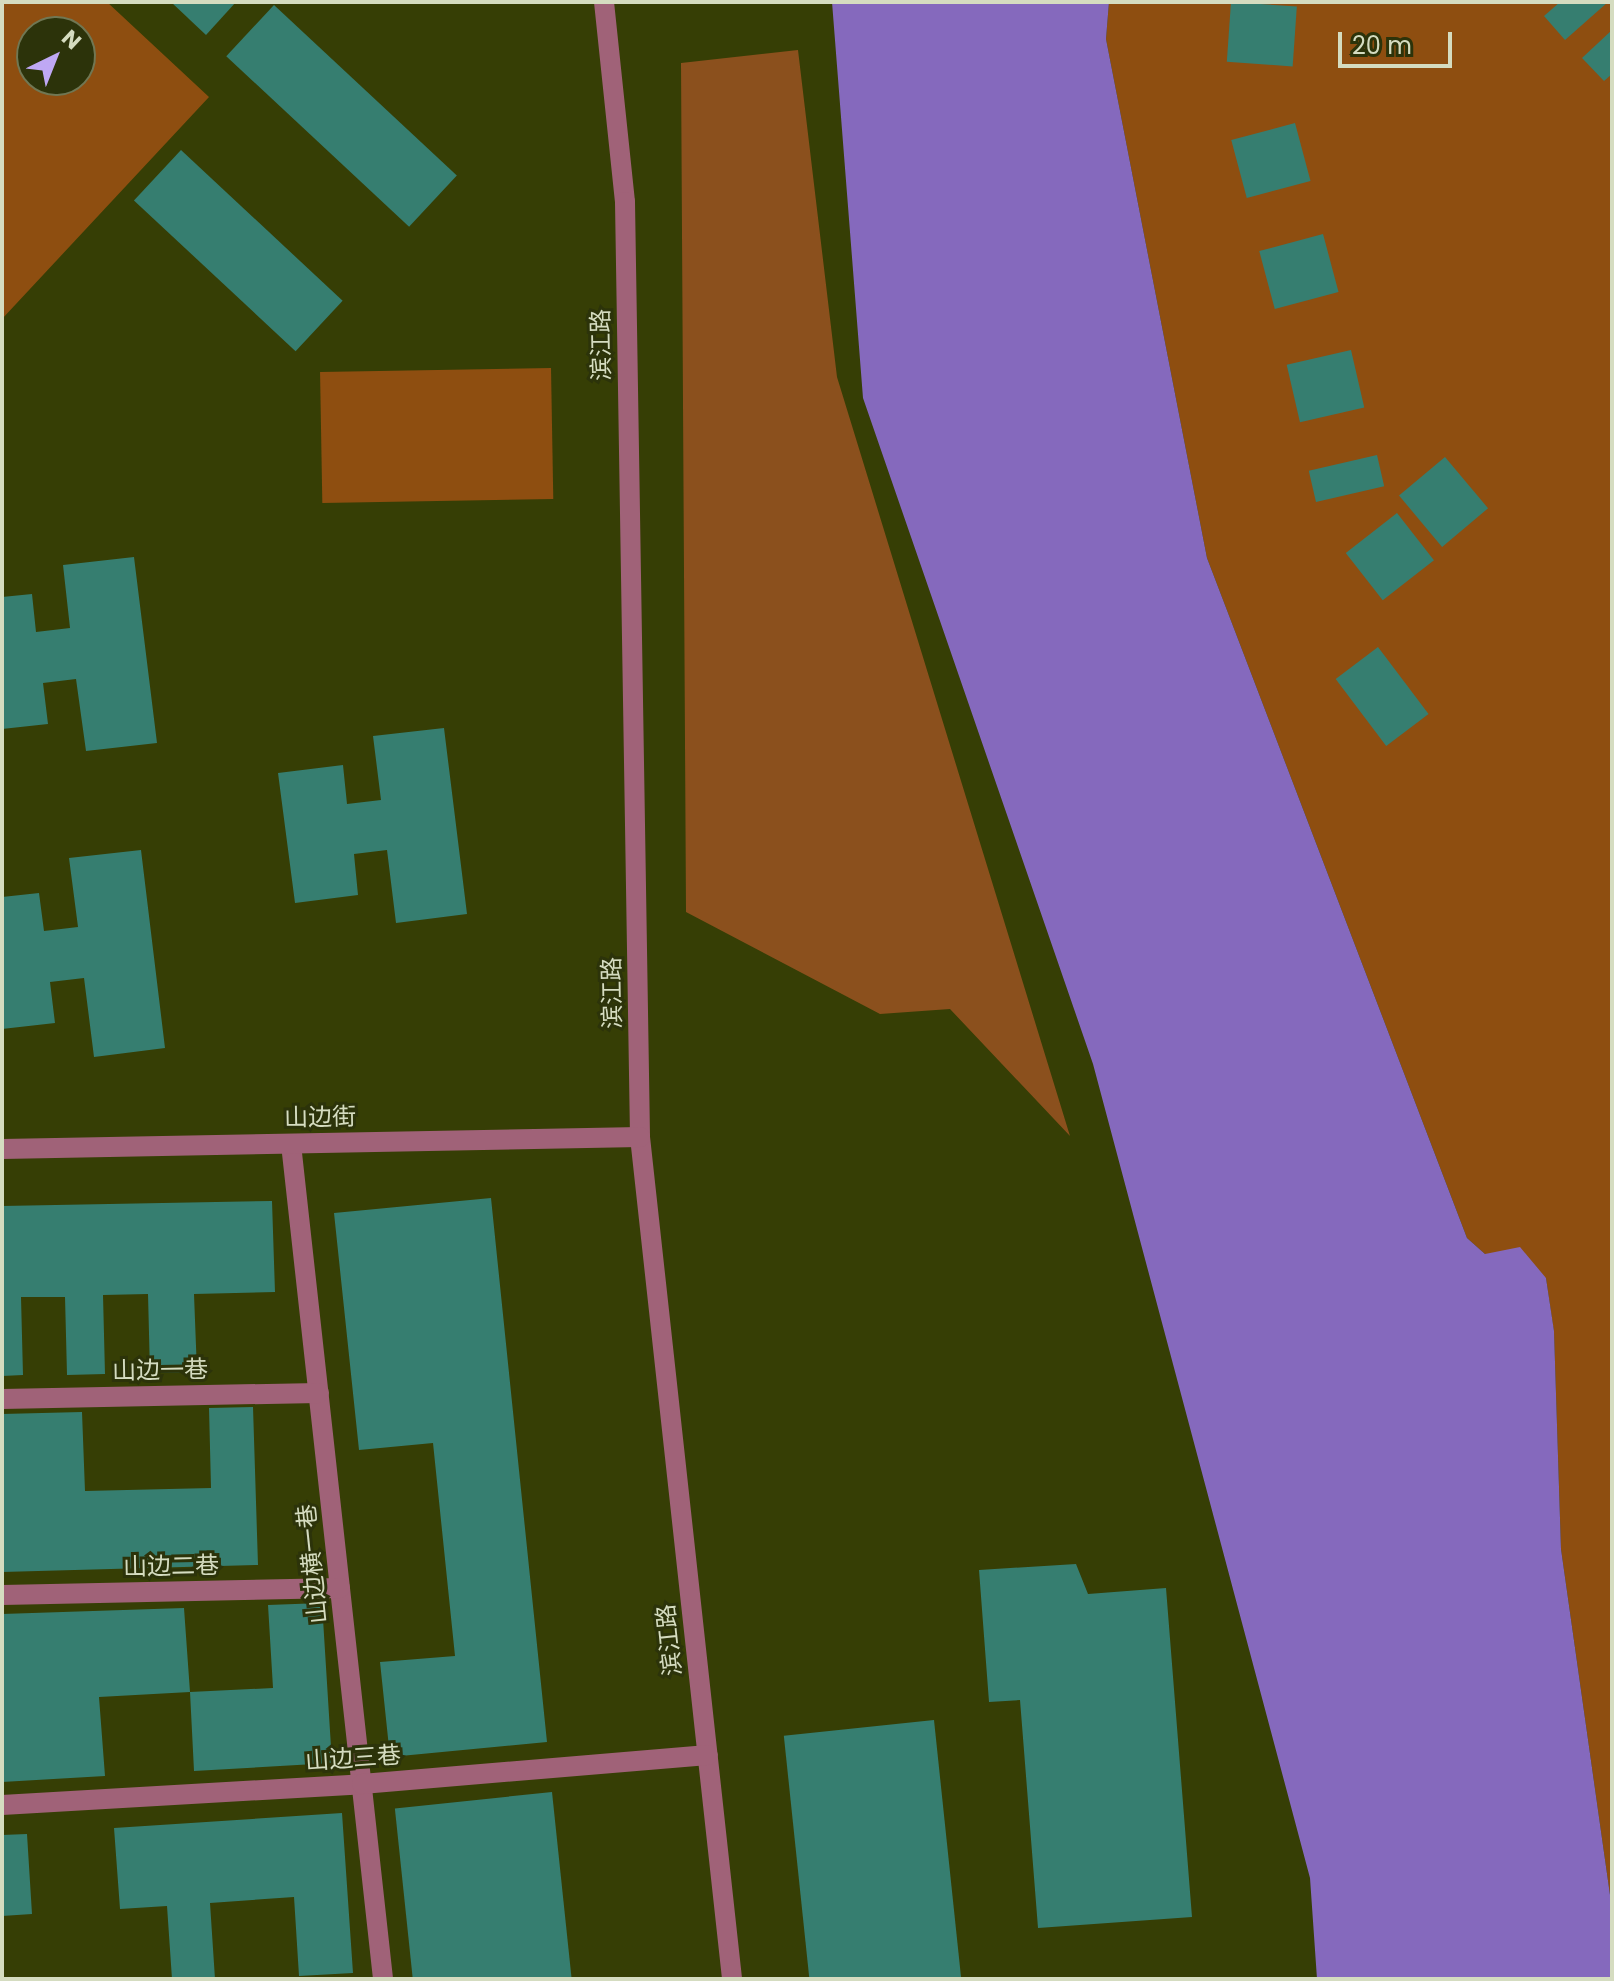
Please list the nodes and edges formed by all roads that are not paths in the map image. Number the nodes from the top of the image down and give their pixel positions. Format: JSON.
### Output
{"nodes":[{"id":1,"x":604,"y":2,"type":"edge"},
{"id":2,"x":640,"y":1137,"type":"junction"},
{"id":3,"x":291,"y":1144,"type":"junction"},
{"id":4,"x":2,"y":1149,"type":"edge"},
{"id":5,"x":319,"y":1393,"type":"junction"},
{"id":6,"x":2,"y":1399,"type":"edge"},
{"id":7,"x":340,"y":1588,"type":"junction"},
{"id":8,"x":2,"y":1595,"type":"edge"},
{"id":9,"x":708,"y":1755,"type":"junction"},
{"id":10,"x":362,"y":1784,"type":"junction"},
{"id":11,"x":2,"y":1805,"type":"edge"},
{"id":12,"x":383,"y":1979,"type":"edge"},
{"id":13,"x":732,"y":1979,"type":"edge"}],
"edges":[{"from":1,"to":2,"type":"street","name":"滨江路"},
{"from":2,"to":3,"type":"street","name":"山边街"},
{"from":2,"to":9,"type":"street","name":"滨江路"},
{"from":3,"to":4,"type":"street","name":"山边街"},
{"from":3,"to":5,"type":"street","name":"山边横一巷"},
{"from":5,"to":6,"type":"street","name":"山边一巷"},
{"from":5,"to":7,"type":"street","name":"山边横一巷"},
{"from":7,"to":8,"type":"street","name":"山边二巷"},
{"from":7,"to":10,"type":"street","name":"山边横一巷"},
{"from":9,"to":10,"type":"street","name":"山边三巷"},
{"from":9,"to":13,"type":"street","name":"滨江路"},
{"from":10,"to":11,"type":"street","name":"山边三巷"},
{"from":10,"to":12,"type":"street","name":"山边横一巷"}]}
